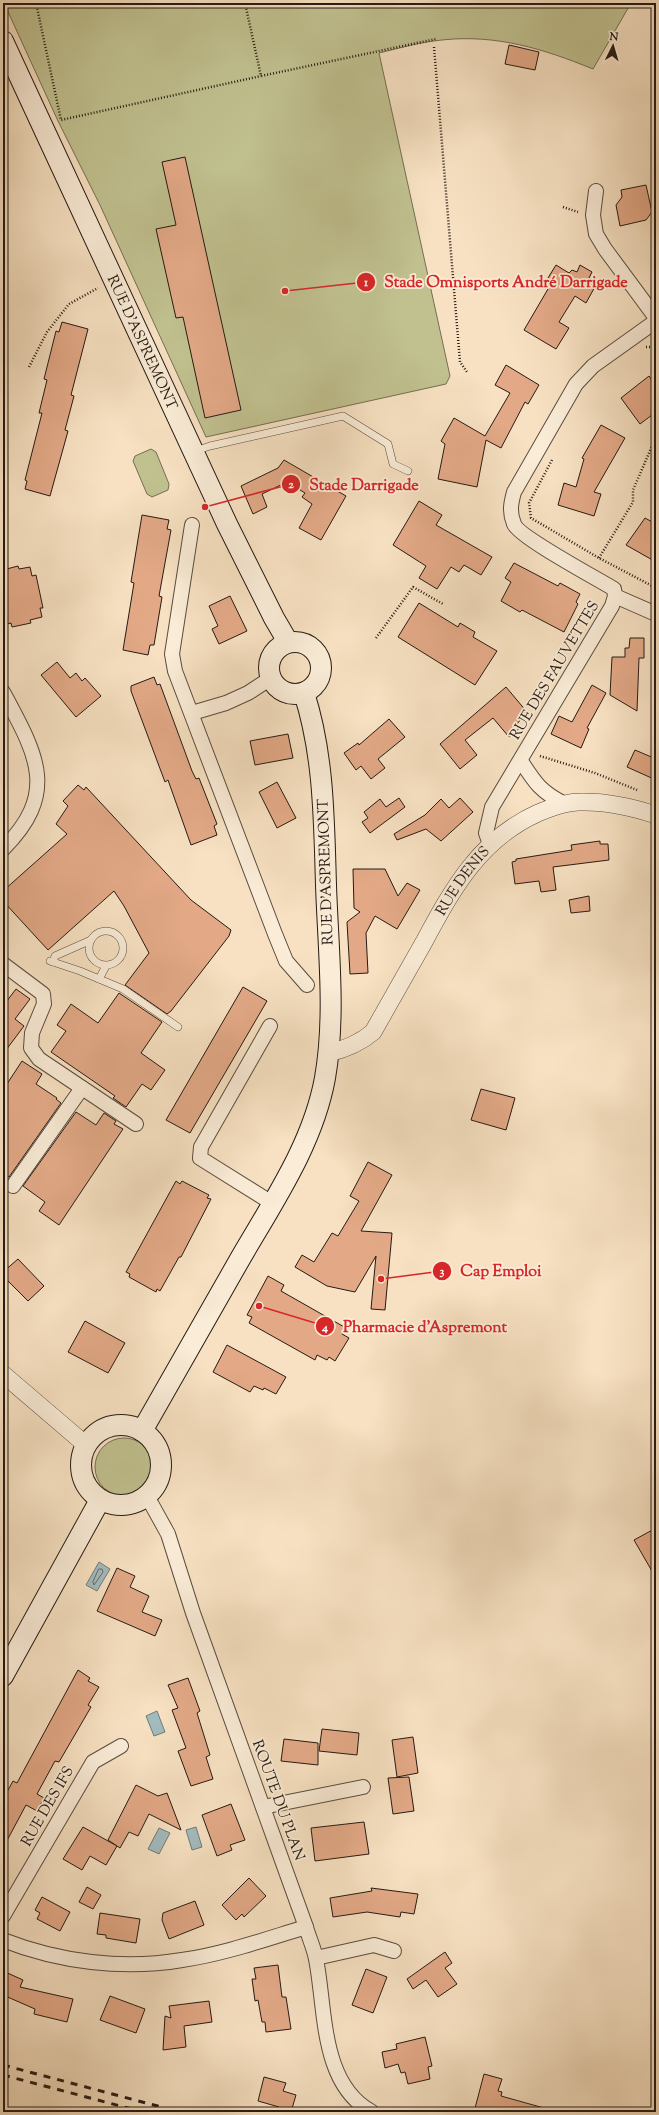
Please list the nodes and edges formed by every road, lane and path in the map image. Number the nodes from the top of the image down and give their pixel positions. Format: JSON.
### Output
{"nodes":[{"id":1,"x":36,"y":3,"type":"edge"},
{"id":2,"x":245,"y":3,"type":"edge"},
{"id":3,"x":436,"y":39,"type":"dead end"},
{"id":4,"x":3,"y":41,"type":"edge"},
{"id":5,"x":434,"y":47,"type":"dead end"},
{"id":6,"x":261,"y":76,"type":"junction"},
{"id":7,"x":596,"y":191,"type":"dead end"},
{"id":8,"x":114,"y":280,"type":"junction"},
{"id":9,"x":656,"y":318,"type":"edge"},
{"id":10,"x":656,"y":321,"type":"edge"},
{"id":11,"x":656,"y":347,"type":"edge"},
{"id":12,"x":642,"y":348,"type":"dead end"},
{"id":13,"x":29,"y":367,"type":"dead end"},
{"id":14,"x":468,"y":372,"type":"dead end"},
{"id":15,"x":656,"y":437,"type":"edge"},
{"id":16,"x":193,"y":452,"type":"junction"},
{"id":17,"x":555,"y":456,"type":"dead end"},
{"id":18,"x":408,"y":471,"type":"dead end"},
{"id":19,"x":192,"y":525,"type":"dead end"},
{"id":20,"x":599,"y":558,"type":"junction"},
{"id":21,"x":656,"y":588,"type":"edge"},
{"id":22,"x":615,"y":596,"type":"junction"},
{"id":23,"x":443,"y":604,"type":"dead end"},
{"id":24,"x":656,"y":614,"type":"edge"},
{"id":25,"x":376,"y":638,"type":"dead end"},
{"id":26,"x":288,"y":642,"type":"junction"},
{"id":27,"x":271,"y":678,"type":"junction"},
{"id":28,"x":3,"y":692,"type":"edge"},
{"id":29,"x":304,"y":693,"type":"junction"},
{"id":30,"x":192,"y":713,"type":"junction"},
{"id":31,"x":523,"y":756,"type":"junction"},
{"id":32,"x":642,"y":793,"type":"dead end"},
{"id":33,"x":565,"y":804,"type":"junction"},
{"id":34,"x":656,"y":815,"type":"edge"},
{"id":35,"x":490,"y":844,"type":"junction"},
{"id":36,"x":3,"y":849,"type":"edge"},
{"id":37,"x":91,"y":940,"type":"junction"},
{"id":38,"x":3,"y":964,"type":"edge"},
{"id":39,"x":106,"y":966,"type":"junction"},
{"id":40,"x":99,"y":979,"type":"junction"},
{"id":41,"x":307,"y":985,"type":"dead end"},
{"id":42,"x":270,"y":1026,"type":"dead end"},
{"id":43,"x":178,"y":1027,"type":"dead end"},
{"id":44,"x":329,"y":1053,"type":"junction"},
{"id":45,"x":82,"y":1088,"type":"junction"},
{"id":46,"x":136,"y":1124,"type":"dead end"},
{"id":47,"x":13,"y":1186,"type":"dead end"},
{"id":48,"x":272,"y":1203,"type":"junction"},
{"id":49,"x":3,"y":1374,"type":"edge"},
{"id":50,"x":142,"y":1431,"type":"junction"},
{"id":51,"x":86,"y":1445,"type":"junction"},
{"id":52,"x":147,"y":1496,"type":"junction"},
{"id":53,"x":100,"y":1500,"type":"junction"},
{"id":54,"x":3,"y":1676,"type":"edge"},
{"id":55,"x":121,"y":1746,"type":"dead end"},
{"id":56,"x":363,"y":1787,"type":"dead end"},
{"id":57,"x":263,"y":1807,"type":"junction"},
{"id":58,"x":3,"y":1916,"type":"edge"},
{"id":59,"x":306,"y":1927,"type":"junction"},
{"id":60,"x":3,"y":1940,"type":"edge"},
{"id":61,"x":394,"y":1951,"type":"dead end"},
{"id":62,"x":316,"y":1958,"type":"junction"},
{"id":63,"x":372,"y":2112,"type":"edge"}],
"edges":[{"from":1,"to":6,"type":"path"},
{"from":2,"to":6,"type":"path"},
{"from":3,"to":6,"type":"path"},
{"from":4,"to":8,"type":"main road","name":"RUE D'ASPREMONT"},
{"from":5,"to":14,"type":"path"},
{"from":7,"to":9,"type":"street"},
{"from":8,"to":13,"type":"path"},
{"from":8,"to":16,"type":"main road","name":"RUE D'ASPREMONT"},
{"from":10,"to":22,"type":"street","name":"RUE DES FAUVETTES"},
{"from":11,"to":12,"type":"path"},
{"from":15,"to":20,"type":"path"},
{"from":16,"to":18,"type":"lane"},
{"from":16,"to":26,"type":"main road","name":"RUE D'ASPREMONT"},
{"from":17,"to":20,"type":"path"},
{"from":19,"to":30,"type":"street"},
{"from":20,"to":21,"type":"path"},
{"from":22,"to":24,"type":"street","name":"RUE DES FAUVETTES"},
{"from":22,"to":31,"type":"street","name":"RUE DES FAUVETTES"},
{"from":23,"to":25,"type":"path"},
{"from":26,"to":27,"type":"main road"},
{"from":26,"to":29,"type":"main road"},
{"from":27,"to":29,"type":"main road"},
{"from":27,"to":30,"type":"street"},
{"from":28,"to":36,"type":"street"},
{"from":29,"to":44,"type":"main road","name":"RUE D'ASPREMONT"},
{"from":30,"to":41,"type":"street"},
{"from":31,"to":32,"type":"path"},
{"from":31,"to":33,"type":"street","name":"RUE DES FAUVETTES"},
{"from":31,"to":35,"type":"street","name":"RUE DES FAUVETTES"},
{"from":33,"to":34,"type":"street","name":"RUE DENIS"},
{"from":33,"to":35,"type":"street","name":"RUE DENIS"},
{"from":35,"to":44,"type":"street","name":"RUE DENIS"},
{"from":37,"to":39,"type":"lane"},
{"from":37,"to":39,"type":"lane"},
{"from":37,"to":40,"type":"lane"},
{"from":38,"to":45,"type":"street"},
{"from":39,"to":40,"type":"lane"},
{"from":40,"to":43,"type":"lane"},
{"from":42,"to":48,"type":"street"},
{"from":44,"to":48,"type":"main road","name":"RUE D'ASPREMONT"},
{"from":45,"to":46,"type":"street"},
{"from":45,"to":47,"type":"street"},
{"from":48,"to":50,"type":"main road","name":"RUE D'ASPREMONT"},
{"from":49,"to":51,"type":"street"},
{"from":50,"to":51,"type":"main road"},
{"from":50,"to":52,"type":"main road"},
{"from":51,"to":53,"type":"main road"},
{"from":52,"to":53,"type":"main road"},
{"from":52,"to":57,"type":"street","name":"ROUTE DU PLAN"},
{"from":53,"to":54,"type":"main road"},
{"from":55,"to":58,"type":"street","name":"RUE DES IFS"},
{"from":56,"to":57,"type":"street"},
{"from":57,"to":59,"type":"street","name":"ROUTE DU PLAN"},
{"from":59,"to":60,"type":"street"},
{"from":59,"to":62,"type":"street","name":"ROUTE DU PLAN"},
{"from":61,"to":62,"type":"street"},
{"from":62,"to":63,"type":"street","name":"ROUTE DU PLAN"}]}
